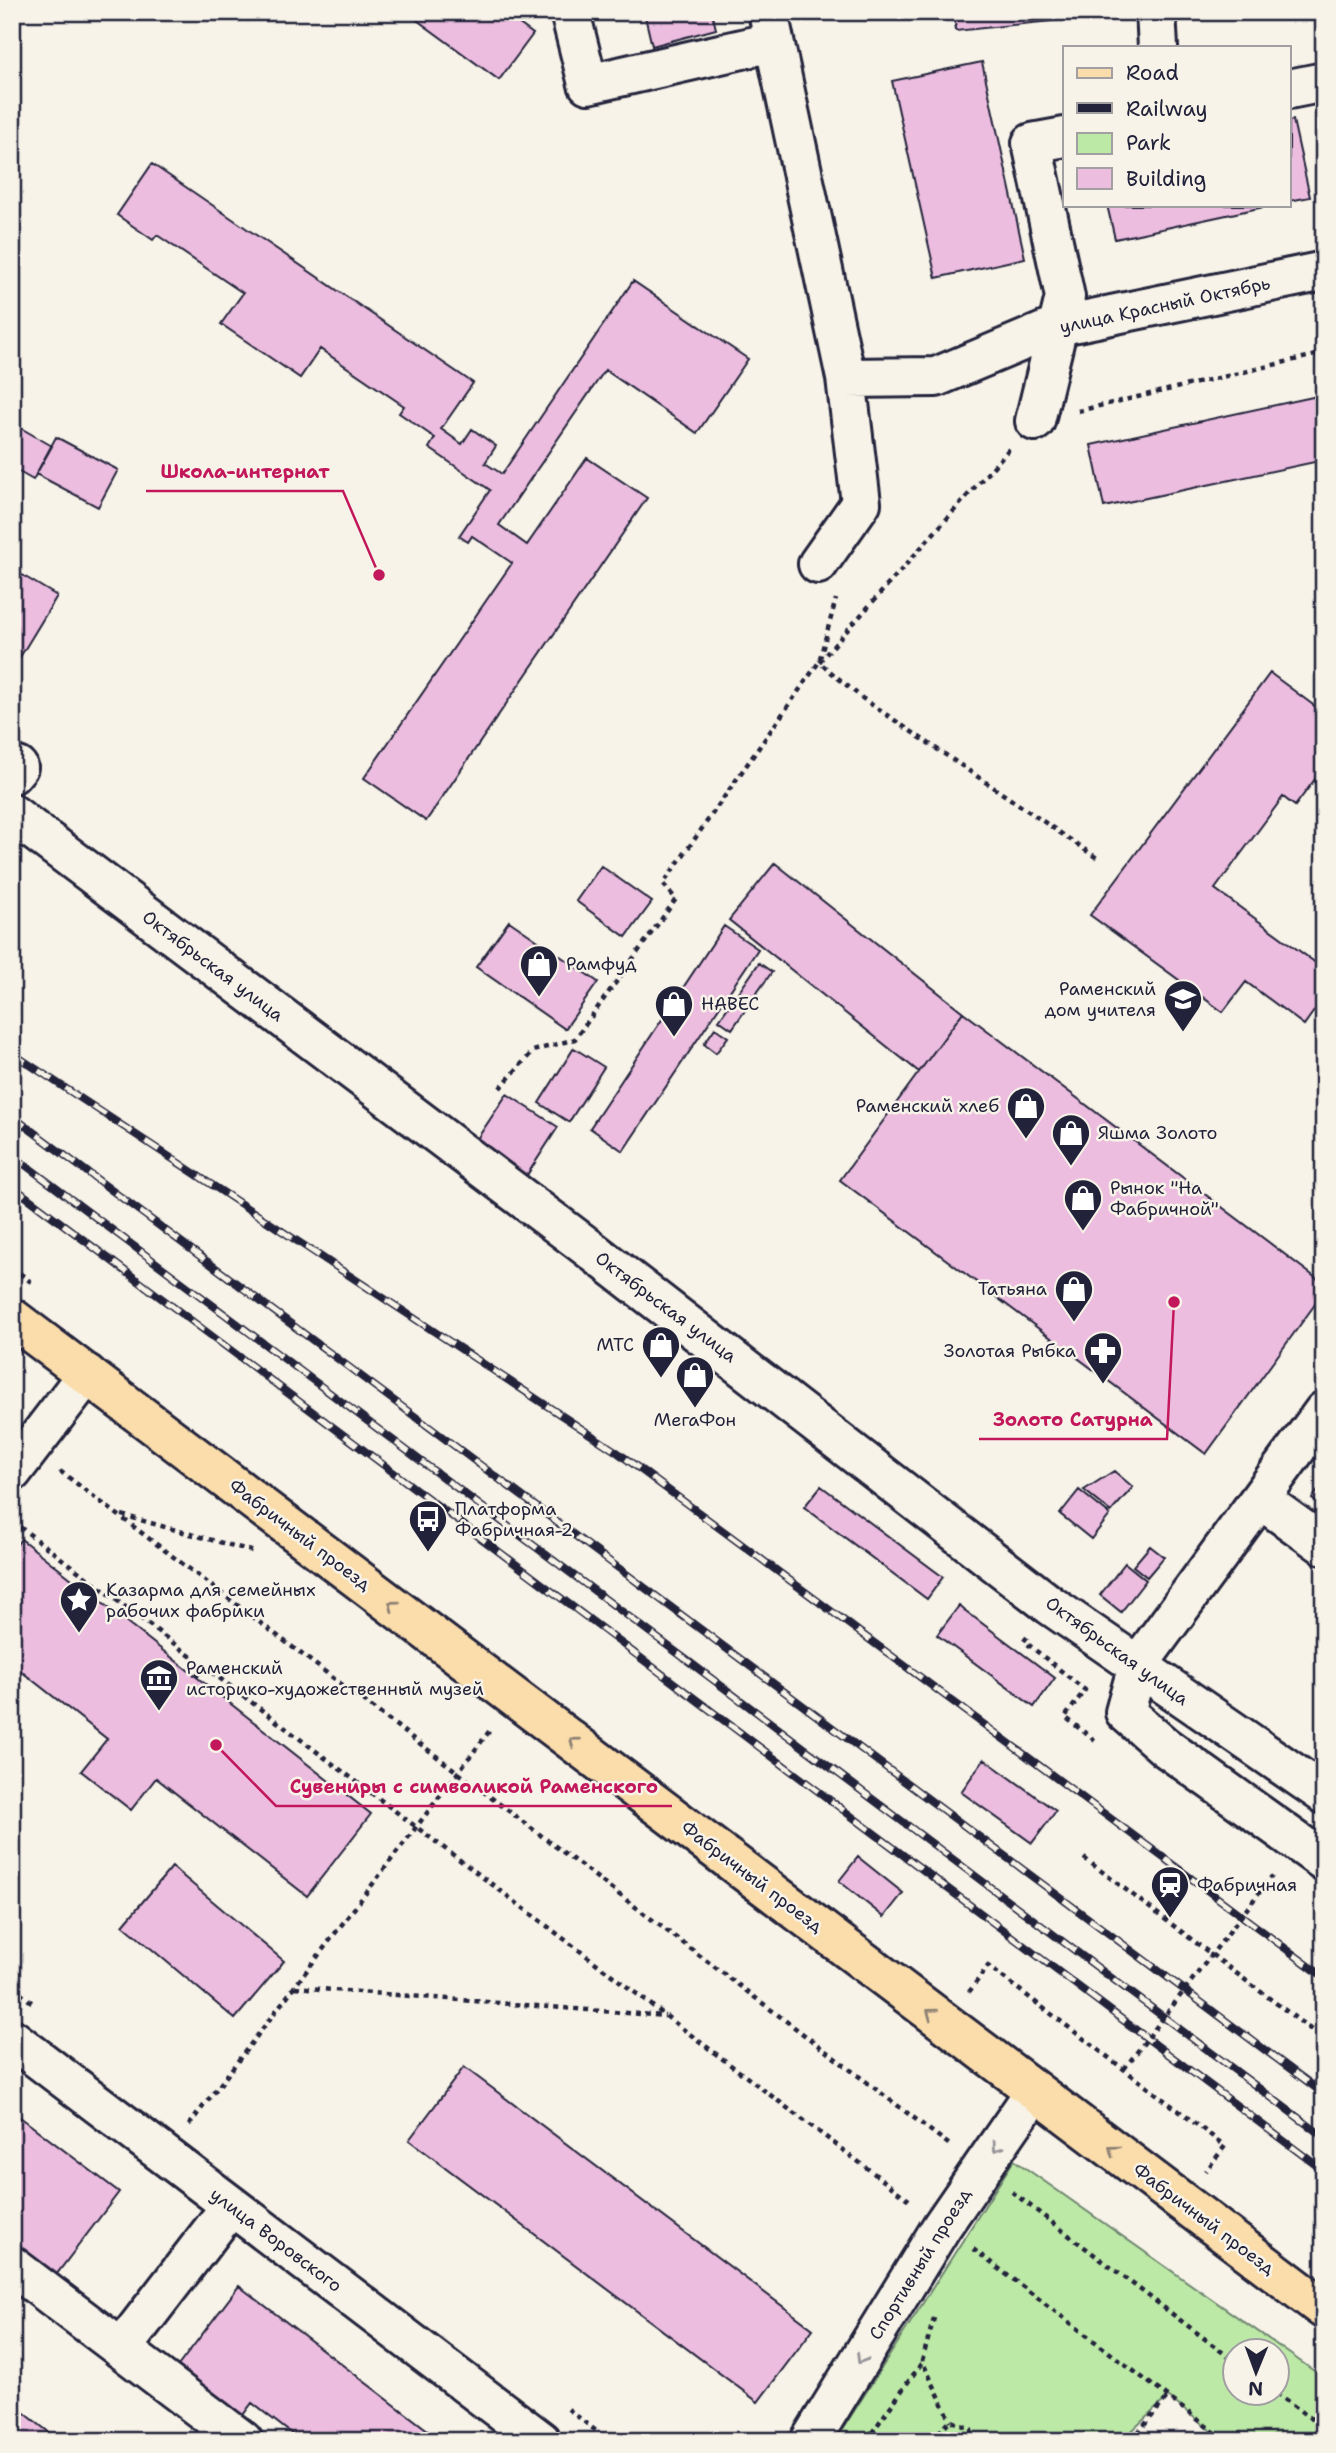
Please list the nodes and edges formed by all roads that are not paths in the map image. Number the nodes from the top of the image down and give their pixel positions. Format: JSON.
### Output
{"nodes":[{"id":1,"x":570,"y":12,"type":"edge"},
{"id":2,"x":1156,"y":12,"type":"edge"},
{"id":3,"x":770,"y":27,"type":"edge"},
{"id":4,"x":1158,"y":46,"type":"edge"},
{"id":5,"x":1324,"y":82,"type":"edge"},
{"id":6,"x":1290,"y":89,"type":"edge"},
{"id":7,"x":1063,"y":137,"type":"edge"},
{"id":8,"x":1324,"y":271,"type":"edge"},
{"id":9,"x":1058,"y":327,"type":"junction"},
{"id":10,"x":846,"y":378,"type":"junction"},
{"id":11,"x":1035,"y":421,"type":"road end"},
{"id":12,"x":827,"y":580,"type":"road end"},
{"id":13,"x":12,"y":814,"type":"edge"},
{"id":14,"x":12,"y":1318,"type":"edge"},
{"id":15,"x":87,"y":1374,"type":"junction"},
{"id":16,"x":1324,"y":1411,"type":"edge"},
{"id":17,"x":17,"y":1466,"type":"edge"},
{"id":18,"x":1260,"y":1499,"type":"junction"},
{"id":19,"x":1324,"y":1545,"type":"edge"},
{"id":20,"x":1138,"y":1665,"type":"junction"},
{"id":21,"x":1324,"y":1794,"type":"edge"},
{"id":22,"x":1324,"y":1861,"type":"edge"},
{"id":23,"x":12,"y":2039,"type":"edge"},
{"id":24,"x":1035,"y":2091,"type":"junction"},
{"id":25,"x":231,"y":2206,"type":"junction"},
{"id":26,"x":12,"y":2266,"type":"edge"},
{"id":27,"x":1324,"y":2309,"type":"edge"},
{"id":28,"x":121,"y":2349,"type":"junction"},
{"id":29,"x":243,"y":2441,"type":"edge"},
{"id":30,"x":541,"y":2441,"type":"edge"},
{"id":31,"x":810,"y":2441,"type":"edge"}],
"edges":[{"from":1,"to":3,"type":"street"},
{"from":2,"to":4,"type":"street"},
{"from":3,"to":10,"type":"street"},
{"from":5,"to":6,"type":"street"},
{"from":7,"to":9,"type":"street"},
{"from":8,"to":9,"type":"street","name":"улица Красный Октябрь"},
{"from":9,"to":10,"type":"street","name":"улица Красный Октябрь"},
{"from":9,"to":11,"type":"street"},
{"from":10,"to":12,"type":"street"},
{"from":13,"to":20,"type":"street","name":"Октябрьская улица"},
{"from":14,"to":15,"type":"main road","name":"Фабричный проезд"},
{"from":15,"to":17,"type":"street"},
{"from":24,"to":15,"type":"main road","name":"Фабричный проезд","one_way":true},
{"from":16,"to":18,"type":"street"},
{"from":18,"to":19,"type":"street"},
{"from":18,"to":20,"type":"street"},
{"from":20,"to":21,"type":"street","name":"Октябрьская улица"},
{"from":20,"to":22,"type":"street"},
{"from":23,"to":25,"type":"street","name":"улица Воровского"},
{"from":27,"to":24,"type":"main road","name":"Фабричный проезд","one_way":true},
{"from":24,"to":31,"type":"street","name":"Спортивный проезд","one_way":true},
{"from":25,"to":28,"type":"street"},
{"from":25,"to":30,"type":"street","name":"улица Воровского"},
{"from":26,"to":28,"type":"street"},
{"from":28,"to":29,"type":"street"}]}
